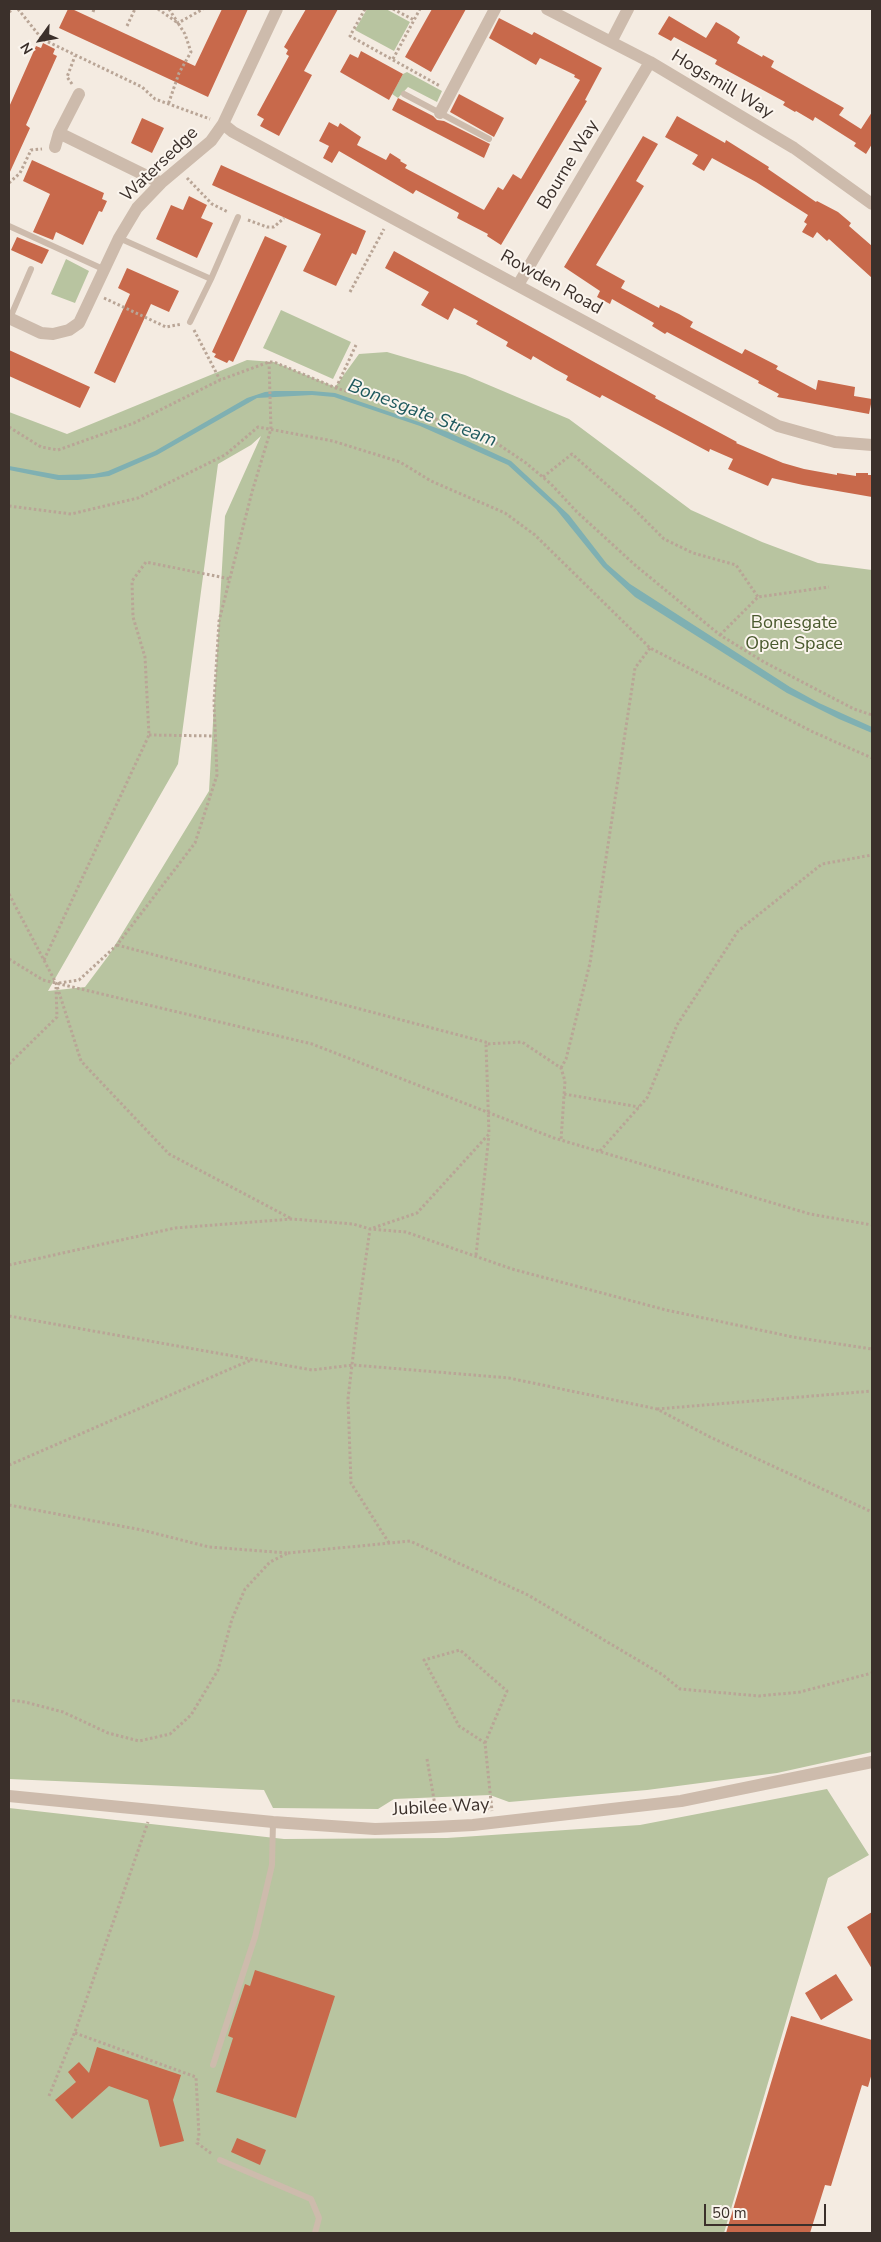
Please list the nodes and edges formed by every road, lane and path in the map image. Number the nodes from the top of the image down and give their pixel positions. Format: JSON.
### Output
{"nodes":[{"id":1,"x":13,"y":9,"type":"edge"},
{"id":2,"x":18,"y":9,"type":"edge"},
{"id":3,"x":135,"y":9,"type":"edge"},
{"id":4,"x":158,"y":9,"type":"edge"},
{"id":5,"x":169,"y":9,"type":"edge"},
{"id":6,"x":203,"y":9,"type":"edge"},
{"id":7,"x":277,"y":9,"type":"edge"},
{"id":8,"x":365,"y":9,"type":"edge"},
{"id":9,"x":393,"y":9,"type":"edge"},
{"id":10,"x":420,"y":9,"type":"edge"},
{"id":11,"x":495,"y":9,"type":"edge"},
{"id":12,"x":547,"y":9,"type":"edge"},
{"id":13,"x":628,"y":9,"type":"edge"},
{"id":14,"x":9,"y":12,"type":"edge"},
{"id":15,"x":414,"y":20,"type":"junction"},
{"id":16,"x":178,"y":23,"type":"junction"},
{"id":17,"x":127,"y":26,"type":"dead end"},
{"id":18,"x":611,"y":42,"type":"junction"},
{"id":19,"x":74,"y":56,"type":"junction"},
{"id":20,"x":393,"y":60,"type":"junction"},
{"id":21,"x":650,"y":62,"type":"junction"},
{"id":22,"x":452,"y":93,"type":"junction"},
{"id":23,"x":79,"y":94,"type":"joint"},
{"id":24,"x":404,"y":94,"type":"dead end"},
{"id":25,"x":168,"y":104,"type":"junction"},
{"id":26,"x":440,"y":113,"type":"junction"},
{"id":27,"x":223,"y":124,"type":"junction"},
{"id":28,"x":59,"y":133,"type":"junction"},
{"id":29,"x":488,"y":139,"type":"dead end"},
{"id":30,"x":55,"y":147,"type":"joint"},
{"id":31,"x":179,"y":170,"type":"junction"},
{"id":32,"x":9,"y":183,"type":"edge"},
{"id":33,"x":161,"y":183,"type":"junction"},
{"id":34,"x":872,"y":204,"type":"edge"},
{"id":35,"x":392,"y":216,"type":"junction"},
{"id":36,"x":238,"y":217,"type":"junction"},
{"id":37,"x":284,"y":218,"type":"dead end"},
{"id":38,"x":9,"y":226,"type":"edge"},
{"id":39,"x":119,"y":238,"type":"junction"},
{"id":40,"x":31,"y":269,"type":"dead end"},
{"id":41,"x":103,"y":270,"type":"junction"},
{"id":42,"x":211,"y":279,"type":"junction"},
{"id":43,"x":518,"y":285,"type":"junction"},
{"id":44,"x":350,"y":292,"type":"dead end"},
{"id":45,"x":94,"y":293,"type":"junction"},
{"id":46,"x":9,"y":318,"type":"edge"},
{"id":47,"x":190,"y":322,"type":"junction"},
{"id":48,"x":356,"y":344,"type":"dead end"},
{"id":49,"x":269,"y":362,"type":"junction"},
{"id":50,"x":220,"y":380,"type":"junction"},
{"id":51,"x":336,"y":388,"type":"junction"},
{"id":52,"x":9,"y":427,"type":"edge"},
{"id":53,"x":271,"y":429,"type":"junction"},
{"id":54,"x":872,"y":445,"type":"edge"},
{"id":55,"x":543,"y":477,"type":"junction"},
{"id":56,"x":9,"y":506,"type":"edge"},
{"id":57,"x":230,"y":579,"type":"junction"},
{"id":58,"x":829,"y":587,"type":"dead end"},
{"id":59,"x":758,"y":597,"type":"junction"},
{"id":60,"x":720,"y":635,"type":"junction"},
{"id":61,"x":650,"y":648,"type":"junction"},
{"id":62,"x":872,"y":715,"type":"edge"},
{"id":63,"x":149,"y":735,"type":"junction"},
{"id":64,"x":215,"y":736,"type":"junction"},
{"id":65,"x":872,"y":758,"type":"edge"},
{"id":66,"x":872,"y":855,"type":"edge"},
{"id":67,"x":9,"y":894,"type":"edge"},
{"id":68,"x":117,"y":946,"type":"junction"},
{"id":69,"x":9,"y":959,"type":"edge"},
{"id":70,"x":44,"y":960,"type":"junction"},
{"id":71,"x":56,"y":984,"type":"junction"},
{"id":72,"x":492,"y":1044,"type":"junction"},
{"id":73,"x":9,"y":1064,"type":"edge"},
{"id":74,"x":561,"y":1068,"type":"junction"},
{"id":75,"x":564,"y":1094,"type":"junction"},
{"id":76,"x":639,"y":1107,"type":"junction"},
{"id":77,"x":488,"y":1112,"type":"junction"},
{"id":78,"x":489,"y":1134,"type":"junction"},
{"id":79,"x":561,"y":1140,"type":"junction"},
{"id":80,"x":600,"y":1151,"type":"junction"},
{"id":81,"x":292,"y":1219,"type":"junction"},
{"id":82,"x":872,"y":1225,"type":"edge"},
{"id":83,"x":370,"y":1229,"type":"junction"},
{"id":84,"x":476,"y":1255,"type":"junction"},
{"id":85,"x":9,"y":1265,"type":"edge"},
{"id":86,"x":9,"y":1317,"type":"edge"},
{"id":87,"x":872,"y":1349,"type":"edge"},
{"id":88,"x":252,"y":1360,"type":"junction"},
{"id":89,"x":353,"y":1365,"type":"junction"},
{"id":90,"x":872,"y":1391,"type":"edge"},
{"id":91,"x":656,"y":1409,"type":"junction"},
{"id":92,"x":9,"y":1465,"type":"edge"},
{"id":93,"x":9,"y":1505,"type":"edge"},
{"id":94,"x":872,"y":1512,"type":"edge"},
{"id":95,"x":389,"y":1543,"type":"junction"},
{"id":96,"x":288,"y":1553,"type":"junction"},
{"id":97,"x":872,"y":1672,"type":"edge"},
{"id":98,"x":9,"y":1700,"type":"edge"},
{"id":99,"x":485,"y":1743,"type":"junction"},
{"id":100,"x":427,"y":1759,"type":"dead end"},
{"id":101,"x":872,"y":1762,"type":"edge"},
{"id":102,"x":9,"y":1796,"type":"edge"},
{"id":103,"x":152,"y":1809,"type":"junction"},
{"id":104,"x":436,"y":1811,"type":"dead end"},
{"id":105,"x":492,"y":1811,"type":"dead end"},
{"id":106,"x":273,"y":1822,"type":"junction"},
{"id":107,"x":75,"y":2033,"type":"junction"},
{"id":108,"x":213,"y":2065,"type":"dead end"},
{"id":109,"x":49,"y":2096,"type":"dead end"},
{"id":110,"x":220,"y":2160,"type":"joint"},
{"id":111,"x":314,"y":2233,"type":"edge"}],
"edges":[{"from":1,"to":14,"type":"path"},
{"from":2,"to":19,"type":"path"},
{"from":3,"to":17,"type":"path"},
{"from":4,"to":16,"type":"path"},
{"from":5,"to":16,"type":"path"},
{"from":6,"to":16,"type":"path"},
{"from":7,"to":27,"type":"street","name":"Watersedge"},
{"from":8,"to":20,"type":"path"},
{"from":9,"to":15,"type":"path"},
{"from":10,"to":15,"type":"path"},
{"from":11,"to":22,"type":"street"},
{"from":12,"to":18,"type":"street","name":"Hogsmill Way"},
{"from":13,"to":18,"type":"street"},
{"from":15,"to":20,"type":"path"},
{"from":16,"to":25,"type":"path"},
{"from":18,"to":21,"type":"street","name":"Hogsmill Way"},
{"from":19,"to":23,"type":"path"},
{"from":19,"to":25,"type":"path"},
{"from":20,"to":22,"type":"path"},
{"from":21,"to":34,"type":"street","name":"Hogsmill Way"},
{"from":21,"to":43,"type":"street","name":"Bourne Way"},
{"from":22,"to":26,"type":"street"},
{"from":23,"to":28,"type":"street"},
{"from":24,"to":26,"type":"lane"},
{"from":25,"to":27,"type":"path"},
{"from":26,"to":29,"type":"lane"},
{"from":27,"to":31,"type":"street","name":"Watersedge"},
{"from":27,"to":35,"type":"street","name":"Rowden Road"},
{"from":28,"to":30,"type":"street"},
{"from":28,"to":33,"type":"street"},
{"from":30,"to":32,"type":"path"},
{"from":31,"to":33,"type":"street","name":"Watersedge"},
{"from":31,"to":36,"type":"path"},
{"from":33,"to":39,"type":"street","name":"Watersedge"},
{"from":35,"to":43,"type":"street","name":"Rowden Road"},
{"from":35,"to":44,"type":"path"},
{"from":36,"to":37,"type":"path"},
{"from":36,"to":42,"type":"lane"},
{"from":38,"to":41,"type":"lane"},
{"from":39,"to":41,"type":"street","name":"Watersedge"},
{"from":39,"to":42,"type":"lane"},
{"from":40,"to":46,"type":"lane"},
{"from":41,"to":45,"type":"street","name":"Watersedge"},
{"from":42,"to":47,"type":"lane"},
{"from":43,"to":54,"type":"street","name":"Rowden Road"},
{"from":45,"to":46,"type":"street","name":"Watersedge"},
{"from":45,"to":47,"type":"path"},
{"from":47,"to":50,"type":"path"},
{"from":48,"to":51,"type":"path"},
{"from":49,"to":50,"type":"path"},
{"from":49,"to":51,"type":"path"},
{"from":49,"to":53,"type":"path"},
{"from":50,"to":52,"type":"path"},
{"from":51,"to":55,"type":"path"},
{"from":53,"to":56,"type":"path"},
{"from":53,"to":57,"type":"path"},
{"from":53,"to":61,"type":"path"},
{"from":55,"to":59,"type":"path"},
{"from":55,"to":60,"type":"path"},
{"from":57,"to":63,"type":"path"},
{"from":57,"to":64,"type":"path"},
{"from":58,"to":59,"type":"path"},
{"from":59,"to":60,"type":"path"},
{"from":60,"to":62,"type":"path"},
{"from":61,"to":65,"type":"path"},
{"from":61,"to":74,"type":"path"},
{"from":63,"to":64,"type":"path"},
{"from":63,"to":70,"type":"path"},
{"from":64,"to":68,"type":"path"},
{"from":66,"to":76,"type":"path"},
{"from":67,"to":70,"type":"path"},
{"from":68,"to":71,"type":"path"},
{"from":68,"to":72,"type":"path"},
{"from":69,"to":71,"type":"path"},
{"from":70,"to":71,"type":"path"},
{"from":71,"to":73,"type":"path"},
{"from":71,"to":77,"type":"path"},
{"from":71,"to":81,"type":"path"},
{"from":72,"to":74,"type":"path"},
{"from":72,"to":77,"type":"path"},
{"from":74,"to":75,"type":"path"},
{"from":75,"to":76,"type":"path"},
{"from":75,"to":79,"type":"path"},
{"from":76,"to":80,"type":"path"},
{"from":77,"to":78,"type":"path"},
{"from":77,"to":79,"type":"path"},
{"from":78,"to":83,"type":"path"},
{"from":78,"to":84,"type":"path"},
{"from":79,"to":80,"type":"path"},
{"from":80,"to":82,"type":"path"},
{"from":81,"to":83,"type":"path"},
{"from":81,"to":85,"type":"path"},
{"from":83,"to":84,"type":"path"},
{"from":83,"to":89,"type":"path"},
{"from":84,"to":87,"type":"path"},
{"from":86,"to":88,"type":"path"},
{"from":88,"to":89,"type":"path"},
{"from":88,"to":92,"type":"path"},
{"from":89,"to":91,"type":"path"},
{"from":89,"to":95,"type":"path"},
{"from":90,"to":91,"type":"path"},
{"from":91,"to":94,"type":"path"},
{"from":93,"to":96,"type":"path"},
{"from":95,"to":96,"type":"path"},
{"from":95,"to":97,"type":"path"},
{"from":96,"to":98,"type":"path"},
{"from":99,"to":99,"type":"path"},
{"from":99,"to":105,"type":"path"},
{"from":100,"to":104,"type":"path"},
{"from":101,"to":106,"type":"street","name":"Jubilee Way"},
{"from":102,"to":103,"type":"street","name":"Jubilee Way"},
{"from":103,"to":106,"type":"street","name":"Jubilee Way"},
{"from":103,"to":107,"type":"path"},
{"from":106,"to":108,"type":"lane"},
{"from":107,"to":109,"type":"path"},
{"from":107,"to":110,"type":"path"},
{"from":110,"to":111,"type":"lane"}]}
